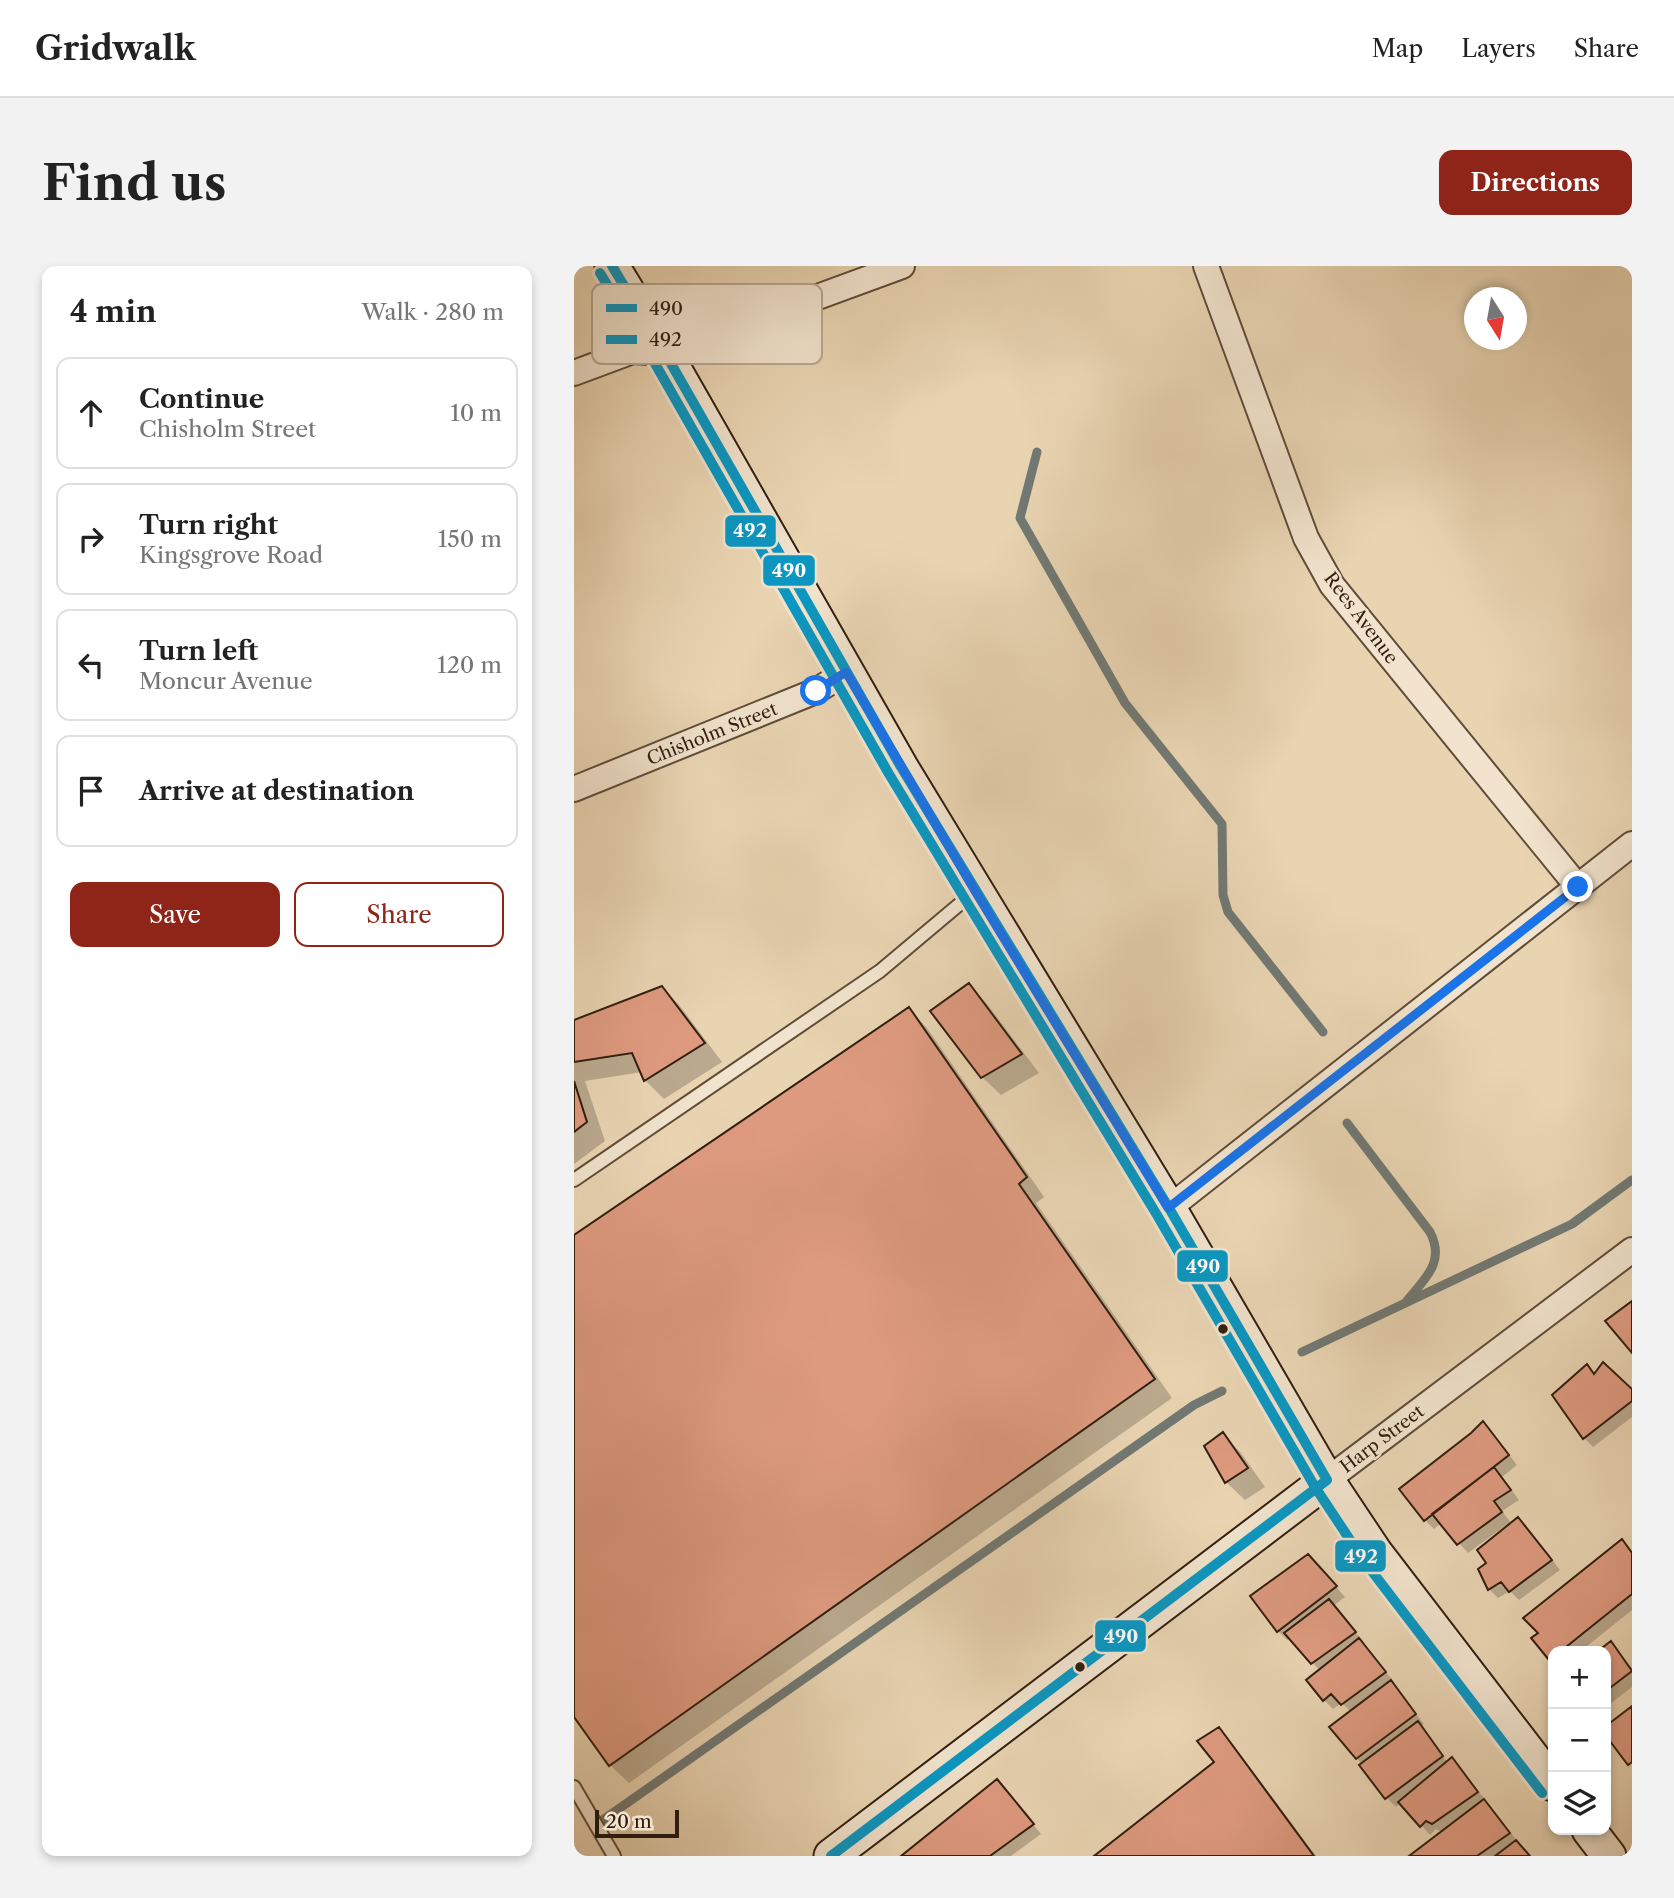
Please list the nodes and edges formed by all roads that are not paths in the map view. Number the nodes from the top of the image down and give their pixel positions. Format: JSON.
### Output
{"nodes":[{"id":1,"x":612,"y":266,"type":"edge"},
{"id":2,"x":902,"y":266,"type":"edge"},
{"id":3,"x":1206,"y":266,"type":"edge"},
{"id":4,"x":623,"y":284,"type":"edge"},
{"id":5,"x":822,"y":295,"type":"edge"},
{"id":6,"x":598,"y":364,"type":"edge"},
{"id":7,"x":671,"y":364,"type":"edge"},
{"id":8,"x":574,"y":373,"type":"edge"},
{"id":9,"x":846,"y":672,"type":"junction"},
{"id":10,"x":574,"y":789,"type":"edge"},
{"id":11,"x":1632,"y":844,"type":"edge"},
{"id":12,"x":1578,"y":887,"type":"junction"},
{"id":13,"x":975,"y":891,"type":"junction"},
{"id":14,"x":574,"y":1180,"type":"edge"},
{"id":15,"x":1168,"y":1208,"type":"junction"},
{"id":16,"x":1632,"y":1250,"type":"edge"},
{"id":17,"x":1327,"y":1480,"type":"junction"},
{"id":18,"x":1548,"y":1778,"type":"edge"},
{"id":19,"x":574,"y":1787,"type":"edge"},
{"id":20,"x":1593,"y":1835,"type":"edge"},
{"id":21,"x":614,"y":1856,"type":"edge"},
{"id":22,"x":831,"y":1856,"type":"edge"},
{"id":23,"x":1609,"y":1856,"type":"edge"}],
"edges":[{"from":1,"to":4,"type":"main road"},
{"from":2,"to":5,"type":"street"},
{"from":3,"to":12,"type":"street","name":"Rees Avenue"},
{"from":6,"to":8,"type":"street"},
{"from":7,"to":9,"type":"main road"},
{"from":9,"to":10,"type":"street","name":"Chisholm Street"},
{"from":9,"to":13,"type":"main road"},
{"from":11,"to":12,"type":"street"},
{"from":12,"to":15,"type":"street"},
{"from":13,"to":14,"type":"lane"},
{"from":13,"to":15,"type":"main road"},
{"from":15,"to":17,"type":"main road"},
{"from":16,"to":17,"type":"street","name":"Harp Street"},
{"from":17,"to":18,"type":"main road"},
{"from":17,"to":22,"type":"main road","name":"Harp Street"},
{"from":19,"to":21,"type":"lane"},
{"from":20,"to":23,"type":"main road"}]}
